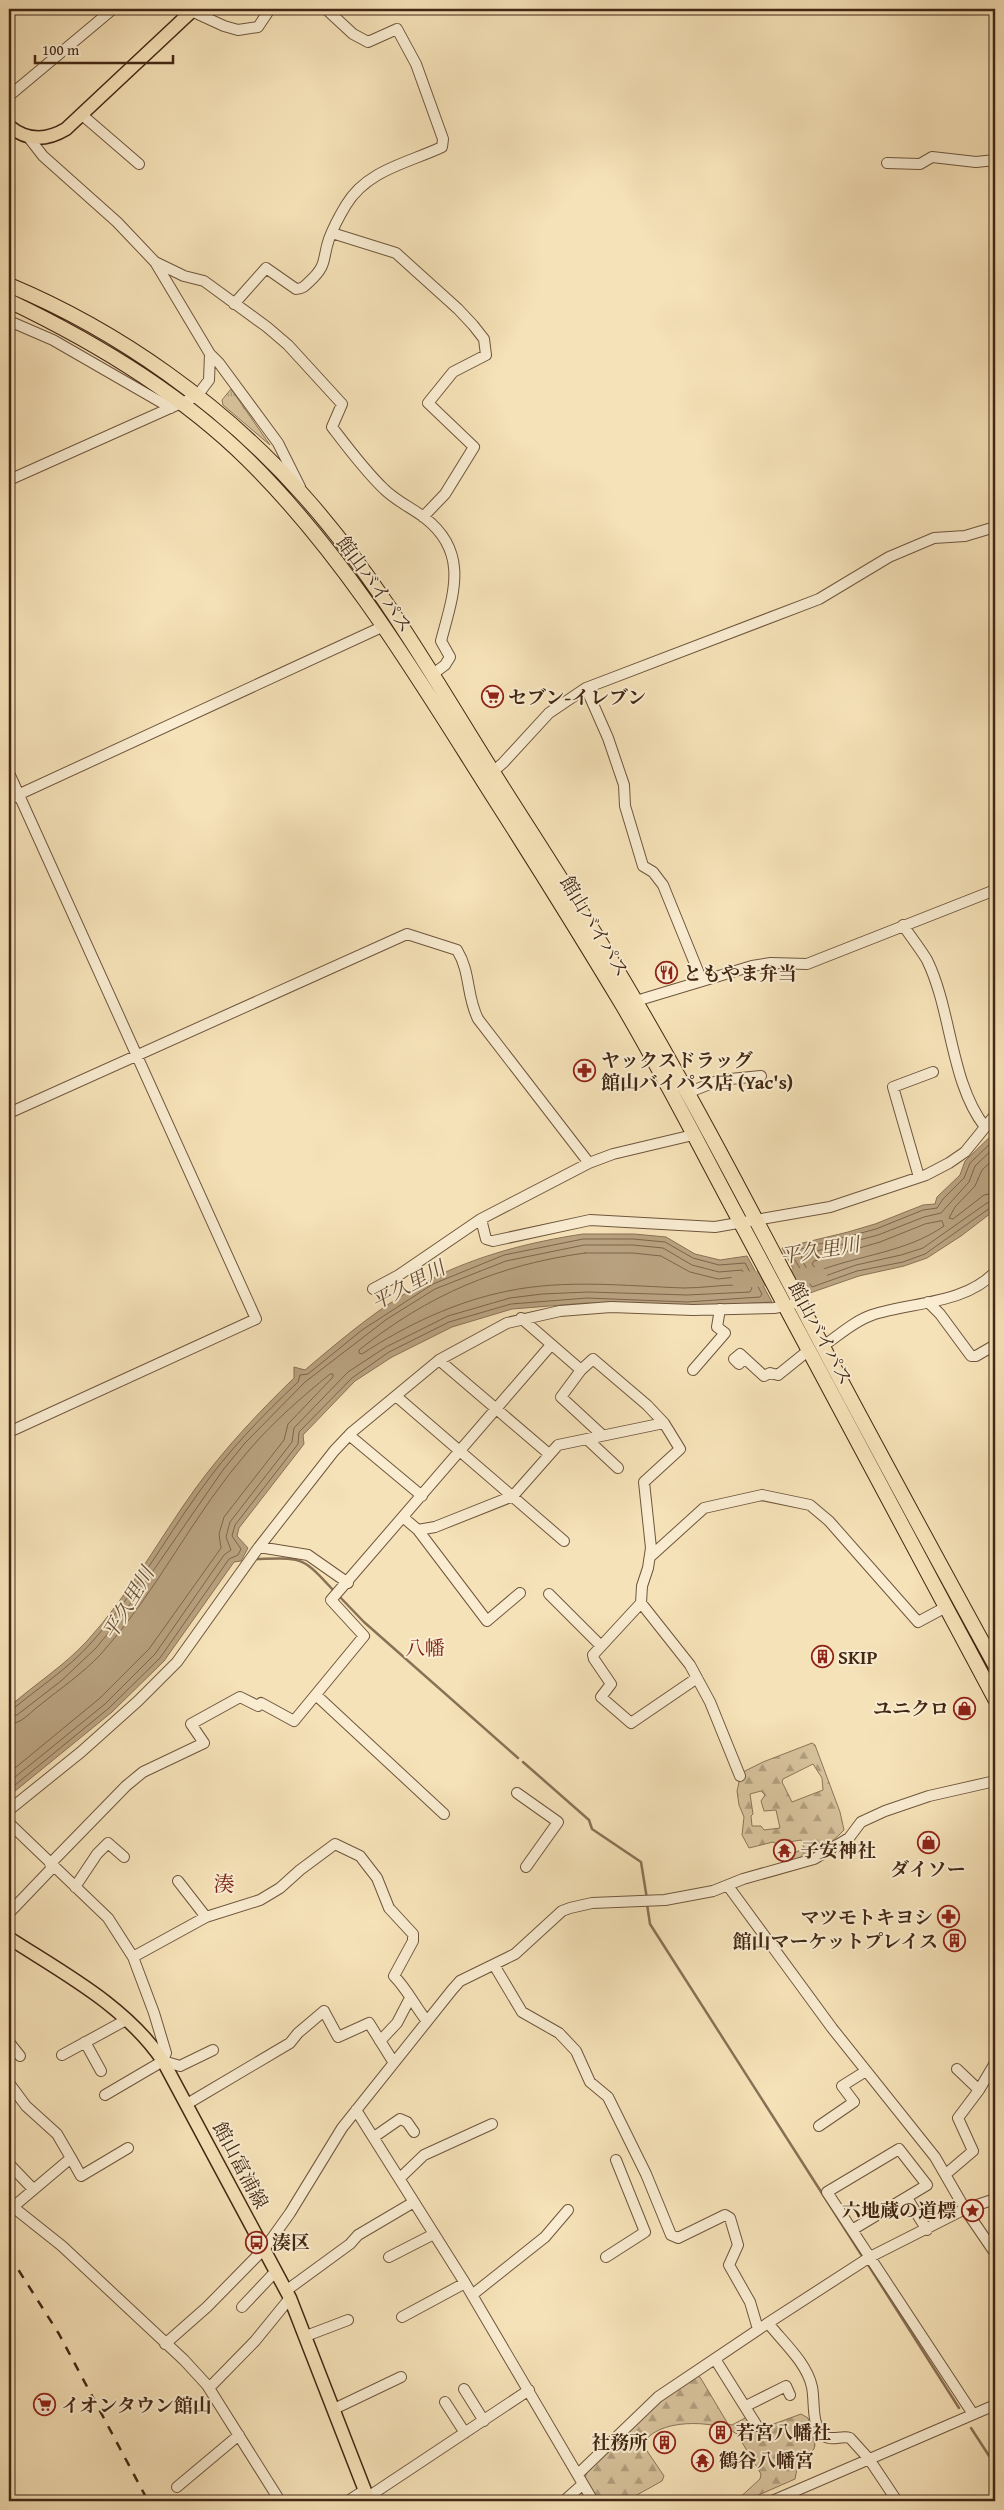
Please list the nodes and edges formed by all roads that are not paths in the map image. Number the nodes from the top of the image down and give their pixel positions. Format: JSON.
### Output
{"nodes":[{"id":1,"x":113,"y":9,"type":"edge"},
{"id":2,"x":270,"y":9,"type":"edge"},
{"id":3,"x":301,"y":9,"type":"edge"},
{"id":4,"x":308,"y":9,"type":"edge"},
{"id":5,"x":326,"y":9,"type":"edge"},
{"id":6,"x":191,"y":10,"type":"edge"},
{"id":7,"x":9,"y":96,"type":"edge"},
{"id":8,"x":81,"y":114,"type":"junction"},
{"id":9,"x":9,"y":126,"type":"edge"},
{"id":10,"x":30,"y":138,"type":"junction"},
{"id":11,"x":995,"y":160,"type":"edge"},
{"id":12,"x":887,"y":162,"type":"dead end"},
{"id":13,"x":139,"y":164,"type":"dead end"},
{"id":14,"x":332,"y":232,"type":"junction"},
{"id":15,"x":154,"y":262,"type":"junction"},
{"id":16,"x":9,"y":285,"type":"edge"},
{"id":17,"x":9,"y":301,"type":"edge"},
{"id":18,"x":234,"y":304,"type":"junction"},
{"id":19,"x":9,"y":321,"type":"edge"},
{"id":20,"x":210,"y":354,"type":"junction"},
{"id":21,"x":197,"y":396,"type":"junction"},
{"id":22,"x":176,"y":406,"type":"junction"},
{"id":23,"x":9,"y":480,"type":"edge"},
{"id":24,"x":304,"y":495,"type":"junction"},
{"id":25,"x":423,"y":517,"type":"junction"},
{"id":26,"x":995,"y":527,"type":"edge"},
{"id":27,"x":384,"y":626,"type":"junction"},
{"id":28,"x":433,"y":674,"type":"junction"},
{"id":29,"x":586,"y":688,"type":"junction"},
{"id":30,"x":9,"y":773,"type":"edge"},
{"id":31,"x":488,"y":776,"type":"junction"},
{"id":32,"x":19,"y":794,"type":"junction"},
{"id":33,"x":9,"y":799,"type":"edge"},
{"id":34,"x":995,"y":890,"type":"edge"},
{"id":35,"x":903,"y":925,"type":"junction"},
{"id":36,"x":702,"y":981,"type":"junction"},
{"id":37,"x":636,"y":1002,"type":"junction"},
{"id":38,"x":136,"y":1056,"type":"junction"},
{"id":39,"x":933,"y":1072,"type":"dead end"},
{"id":40,"x":761,"y":1076,"type":"dead end"},
{"id":41,"x":687,"y":1093,"type":"junction"},
{"id":42,"x":9,"y":1113,"type":"edge"},
{"id":43,"x":995,"y":1115,"type":"edge"},
{"id":44,"x":985,"y":1127,"type":"junction"},
{"id":45,"x":693,"y":1135,"type":"junction"},
{"id":46,"x":590,"y":1163,"type":"junction"},
{"id":47,"x":919,"y":1177,"type":"junction"},
{"id":48,"x":481,"y":1219,"type":"junction"},
{"id":49,"x":756,"y":1222,"type":"junction"},
{"id":50,"x":741,"y":1224,"type":"junction"},
{"id":51,"x":995,"y":1272,"type":"edge"},
{"id":52,"x":373,"y":1289,"type":"dead end"},
{"id":53,"x":799,"y":1301,"type":"junction"},
{"id":54,"x":928,"y":1302,"type":"junction"},
{"id":55,"x":784,"y":1305,"type":"junction"},
{"id":56,"x":720,"y":1309,"type":"junction"},
{"id":57,"x":521,"y":1318,"type":"junction"},
{"id":58,"x":551,"y":1345,"type":"junction"},
{"id":59,"x":995,"y":1345,"type":"edge"},
{"id":60,"x":823,"y":1346,"type":"junction"},
{"id":61,"x":809,"y":1350,"type":"junction"},
{"id":62,"x":744,"y":1358,"type":"dead end"},
{"id":63,"x":439,"y":1360,"type":"junction"},
{"id":64,"x":580,"y":1370,"type":"junction"},
{"id":65,"x":693,"y":1370,"type":"dead end"},
{"id":66,"x":396,"y":1396,"type":"junction"},
{"id":67,"x":497,"y":1409,"type":"junction"},
{"id":68,"x":664,"y":1424,"type":"junction"},
{"id":69,"x":9,"y":1432,"type":"edge"},
{"id":70,"x":601,"y":1434,"type":"junction"},
{"id":71,"x":350,"y":1435,"type":"junction"},
{"id":72,"x":588,"y":1440,"type":"junction"},
{"id":73,"x":460,"y":1451,"type":"junction"},
{"id":74,"x":549,"y":1454,"type":"junction"},
{"id":75,"x":618,"y":1468,"type":"dead end"},
{"id":76,"x":422,"y":1496,"type":"junction"},
{"id":77,"x":513,"y":1496,"type":"junction"},
{"id":78,"x":404,"y":1518,"type":"junction"},
{"id":79,"x":418,"y":1530,"type":"junction"},
{"id":80,"x":564,"y":1541,"type":"dead end"},
{"id":81,"x":257,"y":1549,"type":"junction"},
{"id":82,"x":651,"y":1556,"type":"junction"},
{"id":83,"x":348,"y":1583,"type":"junction"},
{"id":84,"x":520,"y":1593,"type":"dead end"},
{"id":85,"x":549,"y":1594,"type":"dead end"},
{"id":86,"x":641,"y":1603,"type":"junction"},
{"id":87,"x":946,"y":1607,"type":"junction"},
{"id":88,"x":601,"y":1646,"type":"junction"},
{"id":89,"x":995,"y":1665,"type":"edge"},
{"id":90,"x":697,"y":1678,"type":"junction"},
{"id":91,"x":316,"y":1695,"type":"junction"},
{"id":92,"x":995,"y":1699,"type":"edge"},
{"id":93,"x":740,"y":1776,"type":"dead end"},
{"id":94,"x":995,"y":1781,"type":"edge"},
{"id":95,"x":517,"y":1793,"type":"dead end"},
{"id":96,"x":9,"y":1810,"type":"edge"},
{"id":97,"x":444,"y":1814,"type":"dead end"},
{"id":98,"x":9,"y":1823,"type":"edge"},
{"id":99,"x":124,"y":1856,"type":"dead end"},
{"id":100,"x":51,"y":1866,"type":"junction"},
{"id":101,"x":526,"y":1867,"type":"dead end"},
{"id":102,"x":178,"y":1881,"type":"dead end"},
{"id":103,"x":728,"y":1886,"type":"junction"},
{"id":104,"x":75,"y":1887,"type":"junction"},
{"id":105,"x":9,"y":1913,"type":"edge"},
{"id":106,"x":206,"y":1917,"type":"junction"},
{"id":107,"x":9,"y":1938,"type":"edge"},
{"id":108,"x":133,"y":1958,"type":"junction"},
{"id":109,"x":494,"y":1965,"type":"junction"},
{"id":110,"x":410,"y":1998,"type":"junction"},
{"id":111,"x":126,"y":2020,"type":"junction"},
{"id":112,"x":426,"y":2020,"type":"junction"},
{"id":113,"x":380,"y":2041,"type":"junction"},
{"id":114,"x":9,"y":2042,"type":"edge"},
{"id":115,"x":85,"y":2042,"type":"junction"},
{"id":116,"x":213,"y":2050,"type":"dead end"},
{"id":117,"x":62,"y":2055,"type":"dead end"},
{"id":118,"x":20,"y":2056,"type":"dead end"},
{"id":119,"x":163,"y":2061,"type":"junction"},
{"id":120,"x":394,"y":2063,"type":"junction"},
{"id":121,"x":995,"y":2063,"type":"edge"},
{"id":122,"x":956,"y":2069,"type":"dead end"},
{"id":123,"x":100,"y":2070,"type":"dead end"},
{"id":124,"x":866,"y":2071,"type":"junction"},
{"id":125,"x":9,"y":2083,"type":"edge"},
{"id":126,"x":979,"y":2090,"type":"junction"},
{"id":127,"x":104,"y":2095,"type":"dead end"},
{"id":128,"x":187,"y":2104,"type":"junction"},
{"id":129,"x":356,"y":2110,"type":"junction"},
{"id":130,"x":492,"y":2124,"type":"dead end"},
{"id":131,"x":819,"y":2126,"type":"dead end"},
{"id":132,"x":414,"y":2132,"type":"dead end"},
{"id":133,"x":374,"y":2137,"type":"junction"},
{"id":134,"x":128,"y":2148,"type":"dead end"},
{"id":135,"x":71,"y":2158,"type":"junction"},
{"id":136,"x":616,"y":2160,"type":"dead end"},
{"id":137,"x":9,"y":2164,"type":"edge"},
{"id":138,"x":946,"y":2174,"type":"junction"},
{"id":139,"x":400,"y":2178,"type":"junction"},
{"id":140,"x":33,"y":2189,"type":"junction"},
{"id":141,"x":907,"y":2198,"type":"junction"},
{"id":142,"x":995,"y":2199,"type":"edge"},
{"id":143,"x":414,"y":2202,"type":"junction"},
{"id":144,"x":568,"y":2210,"type":"dead end"},
{"id":145,"x":965,"y":2210,"type":"junction"},
{"id":146,"x":852,"y":2230,"type":"junction"},
{"id":147,"x":927,"y":2230,"type":"junction"},
{"id":148,"x":434,"y":2234,"type":"junction"},
{"id":149,"x":264,"y":2248,"type":"junction"},
{"id":150,"x":995,"y":2253,"type":"edge"},
{"id":151,"x":606,"y":2257,"type":"dead end"},
{"id":152,"x":389,"y":2258,"type":"dead end"},
{"id":153,"x":867,"y":2259,"type":"junction"},
{"id":154,"x":276,"y":2271,"type":"junction"},
{"id":155,"x":465,"y":2283,"type":"junction"},
{"id":156,"x":288,"y":2294,"type":"junction"},
{"id":157,"x":472,"y":2295,"type":"junction"},
{"id":158,"x":242,"y":2307,"type":"dead end"},
{"id":159,"x":402,"y":2317,"type":"dead end"},
{"id":160,"x":348,"y":2320,"type":"dead end"},
{"id":161,"x":768,"y":2323,"type":"junction"},
{"id":162,"x":758,"y":2330,"type":"junction"},
{"id":163,"x":306,"y":2336,"type":"junction"},
{"id":164,"x":165,"y":2344,"type":"junction"},
{"id":165,"x":714,"y":2359,"type":"junction"},
{"id":166,"x":401,"y":2376,"type":"dead end"},
{"id":167,"x":209,"y":2388,"type":"junction"},
{"id":168,"x":464,"y":2389,"type":"dead end"},
{"id":169,"x":529,"y":2390,"type":"junction"},
{"id":170,"x":790,"y":2395,"type":"dead end"},
{"id":171,"x":445,"y":2402,"type":"dead end"},
{"id":172,"x":995,"y":2405,"type":"edge"},
{"id":173,"x":746,"y":2406,"type":"junction"},
{"id":174,"x":334,"y":2409,"type":"junction"},
{"id":175,"x":973,"y":2414,"type":"junction"},
{"id":176,"x":484,"y":2421,"type":"junction"},
{"id":177,"x":757,"y":2426,"type":"dead end"},
{"id":178,"x":465,"y":2433,"type":"junction"},
{"id":179,"x":239,"y":2435,"type":"junction"},
{"id":180,"x":869,"y":2459,"type":"junction"},
{"id":181,"x":578,"y":2474,"type":"junction"},
{"id":182,"x":583,"y":2484,"type":"junction"},
{"id":183,"x":177,"y":2487,"type":"dead end"},
{"id":184,"x":367,"y":2496,"type":"edge"},
{"id":185,"x":280,"y":2501,"type":"edge"},
{"id":186,"x":348,"y":2501,"type":"edge"},
{"id":187,"x":564,"y":2501,"type":"edge"},
{"id":188,"x":593,"y":2501,"type":"edge"},
{"id":189,"x":772,"y":2501,"type":"edge"},
{"id":190,"x":896,"y":2501,"type":"edge"}],
"edges":[{"from":1,"to":7,"type":"street"},
{"from":2,"to":6,"type":"street"},
{"from":3,"to":4,"type":"street"},
{"from":5,"to":14,"type":"street"},
{"from":6,"to":8,"type":"main road"},
{"from":8,"to":10,"type":"main road"},
{"from":8,"to":13,"type":"street"},
{"from":9,"to":10,"type":"main road"},
{"from":10,"to":15,"type":"street"},
{"from":11,"to":12,"type":"street"},
{"from":14,"to":18,"type":"street"},
{"from":14,"to":25,"type":"street"},
{"from":15,"to":18,"type":"street"},
{"from":15,"to":20,"type":"street"},
{"from":16,"to":21,"type":"highway","name":"館山バイパス"},
{"from":17,"to":22,"type":"highway","name":"館山バイパス"},
{"from":18,"to":25,"type":"street"},
{"from":19,"to":22,"type":"street"},
{"from":20,"to":21,"type":"street"},
{"from":20,"to":24,"type":"street"},
{"from":21,"to":22,"type":"street"},
{"from":21,"to":24,"type":"highway","name":"館山バイパス"},
{"from":22,"to":23,"type":"street"},
{"from":22,"to":27,"type":"highway","name":"館山バイパス"},
{"from":24,"to":28,"type":"highway","name":"館山バイパス"},
{"from":25,"to":28,"type":"street"},
{"from":26,"to":29,"type":"street"},
{"from":27,"to":31,"type":"highway","name":"館山バイパス"},
{"from":27,"to":32,"type":"street"},
{"from":28,"to":31,"type":"highway","name":"館山バイパス"},
{"from":29,"to":31,"type":"street"},
{"from":29,"to":36,"type":"street"},
{"from":30,"to":32,"type":"street"},
{"from":31,"to":37,"type":"highway","name":"館山バイパス"},
{"from":31,"to":45,"type":"highway","name":"館山バイパス"},
{"from":32,"to":33,"type":"street"},
{"from":32,"to":38,"type":"street"},
{"from":34,"to":35,"type":"street"},
{"from":35,"to":36,"type":"street"},
{"from":35,"to":44,"type":"street"},
{"from":36,"to":37,"type":"street"},
{"from":37,"to":41,"type":"highway","name":"館山バイパス"},
{"from":38,"to":42,"type":"street"},
{"from":38,"to":46,"type":"street"},
{"from":38,"to":69,"type":"street"},
{"from":39,"to":47,"type":"street"},
{"from":40,"to":41,"type":"street"},
{"from":41,"to":49,"type":"highway","name":"館山バイパス"},
{"from":43,"to":44,"type":"street"},
{"from":44,"to":47,"type":"street"},
{"from":45,"to":46,"type":"street"},
{"from":45,"to":50,"type":"highway","name":"館山バイパス"},
{"from":46,"to":48,"type":"street"},
{"from":47,"to":49,"type":"street"},
{"from":48,"to":50,"type":"street"},
{"from":48,"to":52,"type":"street"},
{"from":49,"to":50,"type":"street"},
{"from":49,"to":53,"type":"highway","name":"館山バイパス"},
{"from":50,"to":55,"type":"highway","name":"館山バイパス"},
{"from":51,"to":54,"type":"street"},
{"from":53,"to":55,"type":"street"},
{"from":53,"to":60,"type":"highway","name":"館山バイパス"},
{"from":54,"to":59,"type":"street"},
{"from":54,"to":60,"type":"street"},
{"from":55,"to":56,"type":"street"},
{"from":55,"to":61,"type":"highway","name":"館山バイパス"},
{"from":56,"to":57,"type":"street"},
{"from":56,"to":65,"type":"street"},
{"from":57,"to":58,"type":"street"},
{"from":57,"to":63,"type":"street"},
{"from":58,"to":64,"type":"street"},
{"from":58,"to":67,"type":"street"},
{"from":60,"to":89,"type":"highway","name":"館山バイパス"},
{"from":61,"to":62,"type":"street"},
{"from":61,"to":87,"type":"highway","name":"館山バイパス"},
{"from":63,"to":66,"type":"street"},
{"from":63,"to":67,"type":"street"},
{"from":64,"to":68,"type":"street"},
{"from":64,"to":70,"type":"street"},
{"from":66,"to":71,"type":"street"},
{"from":66,"to":73,"type":"street"},
{"from":67,"to":73,"type":"street"},
{"from":67,"to":74,"type":"street"},
{"from":68,"to":70,"type":"street"},
{"from":68,"to":82,"type":"street"},
{"from":70,"to":72,"type":"street"},
{"from":71,"to":76,"type":"street"},
{"from":71,"to":81,"type":"street"},
{"from":72,"to":74,"type":"street"},
{"from":72,"to":75,"type":"street"},
{"from":73,"to":76,"type":"street"},
{"from":73,"to":77,"type":"street"},
{"from":74,"to":77,"type":"street"},
{"from":76,"to":78,"type":"street"},
{"from":77,"to":79,"type":"street"},
{"from":77,"to":80,"type":"street"},
{"from":78,"to":79,"type":"street"},
{"from":78,"to":83,"type":"street"},
{"from":79,"to":84,"type":"street"},
{"from":81,"to":83,"type":"street"},
{"from":81,"to":96,"type":"street"},
{"from":82,"to":86,"type":"street"},
{"from":82,"to":87,"type":"street"},
{"from":83,"to":91,"type":"street"},
{"from":85,"to":88,"type":"street"},
{"from":86,"to":88,"type":"street"},
{"from":86,"to":90,"type":"street"},
{"from":87,"to":92,"type":"highway","name":"館山バイパス"},
{"from":88,"to":90,"type":"street"},
{"from":90,"to":93,"type":"street"},
{"from":91,"to":97,"type":"street"},
{"from":91,"to":100,"type":"street"},
{"from":94,"to":103,"type":"street"},
{"from":95,"to":101,"type":"street"},
{"from":98,"to":100,"type":"street"},
{"from":99,"to":104,"type":"street"},
{"from":100,"to":104,"type":"street"},
{"from":100,"to":105,"type":"street"},
{"from":102,"to":106,"type":"street"},
{"from":103,"to":109,"type":"street"},
{"from":103,"to":124,"type":"street"},
{"from":104,"to":108,"type":"street"},
{"from":106,"to":108,"type":"street"},
{"from":106,"to":110,"type":"street"},
{"from":107,"to":111,"type":"main road","name":"館山富浦線"},
{"from":108,"to":119,"type":"street"},
{"from":109,"to":112,"type":"street"},
{"from":109,"to":162,"type":"street"},
{"from":110,"to":112,"type":"street"},
{"from":110,"to":113,"type":"street"},
{"from":111,"to":115,"type":"street"},
{"from":111,"to":119,"type":"main road","name":"館山富浦線"},
{"from":112,"to":120,"type":"street"},
{"from":113,"to":120,"type":"street"},
{"from":113,"to":128,"type":"street"},
{"from":114,"to":118,"type":"street"},
{"from":115,"to":117,"type":"street"},
{"from":115,"to":123,"type":"street"},
{"from":116,"to":119,"type":"street"},
{"from":119,"to":127,"type":"street"},
{"from":119,"to":128,"type":"main road","name":"館山富浦線"},
{"from":120,"to":129,"type":"street"},
{"from":121,"to":126,"type":"street"},
{"from":122,"to":126,"type":"street"},
{"from":124,"to":131,"type":"street"},
{"from":124,"to":138,"type":"street"},
{"from":125,"to":135,"type":"street"},
{"from":126,"to":138,"type":"street"},
{"from":128,"to":149,"type":"main road","name":"館山富浦線"},
{"from":129,"to":133,"type":"street"},
{"from":129,"to":149,"type":"street"},
{"from":130,"to":139,"type":"street"},
{"from":132,"to":133,"type":"street"},
{"from":133,"to":139,"type":"street"},
{"from":134,"to":135,"type":"street"},
{"from":135,"to":140,"type":"street"},
{"from":136,"to":151,"type":"street"},
{"from":137,"to":140,"type":"street"},
{"from":138,"to":145,"type":"street"},
{"from":139,"to":143,"type":"street"},
{"from":140,"to":164,"type":"street"},
{"from":141,"to":146,"type":"street"},
{"from":141,"to":146,"type":"street"},
{"from":141,"to":147,"type":"street"},
{"from":142,"to":145,"type":"street"},
{"from":143,"to":148,"type":"street"},
{"from":143,"to":156,"type":"street"},
{"from":144,"to":157,"type":"street"},
{"from":145,"to":147,"type":"street"},
{"from":145,"to":150,"type":"street"},
{"from":146,"to":153,"type":"street"},
{"from":147,"to":153,"type":"street"},
{"from":148,"to":152,"type":"street"},
{"from":148,"to":155,"type":"street"},
{"from":149,"to":154,"type":"main road","name":"館山富浦線"},
{"from":149,"to":164,"type":"street"},
{"from":153,"to":161,"type":"street"},
{"from":153,"to":175,"type":"street"},
{"from":154,"to":156,"type":"main road","name":"館山富浦線"},
{"from":154,"to":158,"type":"street"},
{"from":155,"to":157,"type":"street"},
{"from":155,"to":159,"type":"street"},
{"from":156,"to":163,"type":"main road","name":"館山富浦線"},
{"from":156,"to":167,"type":"street"},
{"from":157,"to":169,"type":"street"},
{"from":160,"to":163,"type":"street"},
{"from":161,"to":162,"type":"street"},
{"from":161,"to":180,"type":"street"},
{"from":162,"to":165,"type":"street"},
{"from":163,"to":174,"type":"main road","name":"館山富浦線"},
{"from":164,"to":167,"type":"street"},
{"from":165,"to":173,"type":"street"},
{"from":165,"to":181,"type":"street"},
{"from":166,"to":174,"type":"street"},
{"from":167,"to":179,"type":"street"},
{"from":168,"to":176,"type":"street"},
{"from":169,"to":176,"type":"street"},
{"from":169,"to":181,"type":"street"},
{"from":170,"to":173,"type":"street"},
{"from":171,"to":178,"type":"street"},
{"from":172,"to":175,"type":"street"},
{"from":173,"to":177,"type":"street"},
{"from":174,"to":184,"type":"main road","name":"館山富浦線"},
{"from":175,"to":180,"type":"street"},
{"from":176,"to":178,"type":"street"},
{"from":178,"to":184,"type":"street"},
{"from":179,"to":183,"type":"street"},
{"from":179,"to":185,"type":"street"},
{"from":180,"to":189,"type":"street"},
{"from":180,"to":190,"type":"street"},
{"from":181,"to":182,"type":"street"},
{"from":182,"to":187,"type":"street"},
{"from":182,"to":188,"type":"street"},
{"from":184,"to":186,"type":"street"}]}
